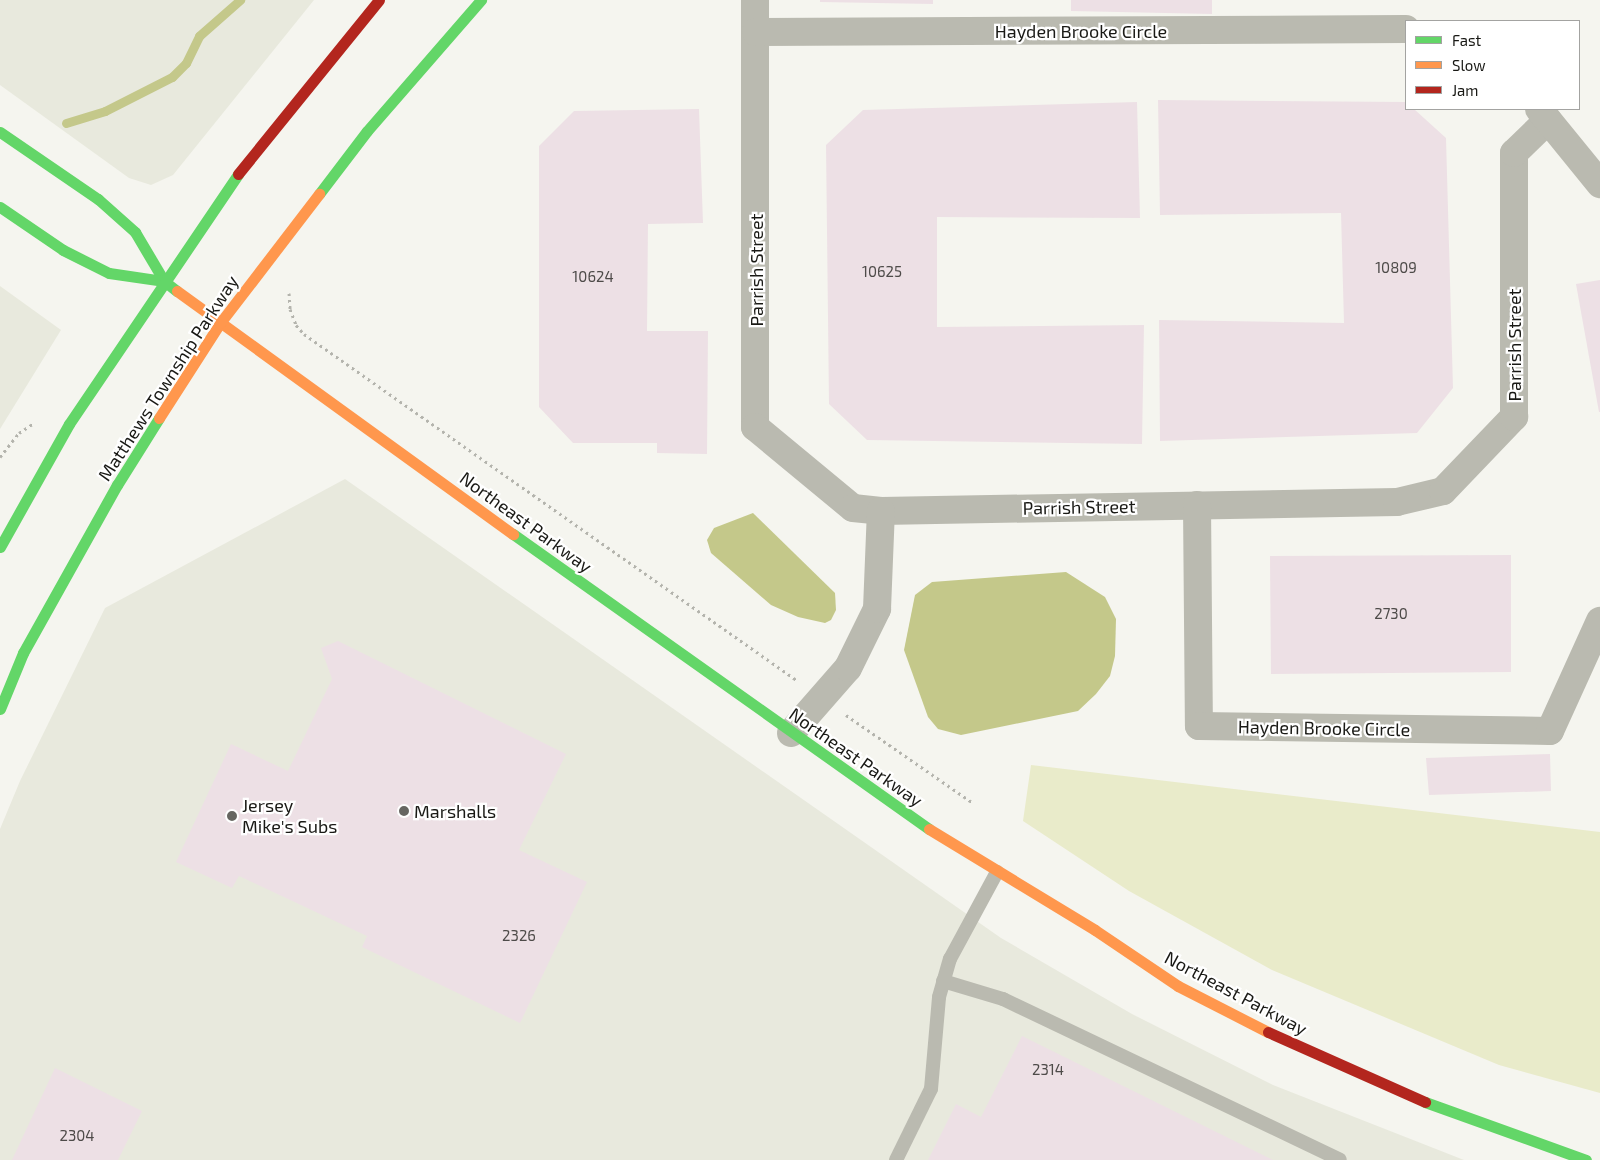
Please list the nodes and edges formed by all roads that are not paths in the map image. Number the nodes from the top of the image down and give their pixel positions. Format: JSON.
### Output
{"nodes":[{"id":1,"x":380,"y":0,"type":"edge"},
{"id":2,"x":481,"y":0,"type":"edge"},
{"id":3,"x":755,"y":0,"type":"edge"},
{"id":4,"x":1405,"y":29,"type":"edge"},
{"id":5,"x":756,"y":32,"type":"junction"},
{"id":6,"x":1543,"y":114,"type":"edge"},
{"id":7,"x":0,"y":132,"type":"edge"},
{"id":8,"x":1600,"y":184,"type":"edge"},
{"id":9,"x":0,"y":207,"type":"edge"},
{"id":10,"x":164,"y":281,"type":"junction"},
{"id":11,"x":220,"y":323,"type":"junction"},
{"id":12,"x":1197,"y":505,"type":"junction"},
{"id":13,"x":880,"y":511,"type":"junction"},
{"id":14,"x":0,"y":547,"type":"edge"},
{"id":15,"x":1600,"y":621,"type":"edge"},
{"id":16,"x":0,"y":708,"type":"edge"},
{"id":17,"x":791,"y":733,"type":"junction"},
{"id":18,"x":997,"y":872,"type":"junction"},
{"id":19,"x":943,"y":981,"type":"junction"},
{"id":20,"x":896,"y":1160,"type":"edge"},
{"id":21,"x":1340,"y":1160,"type":"edge"},
{"id":22,"x":1586,"y":1160,"type":"edge"}],
"edges":[{"from":1,"to":10,"type":"street"},
{"from":2,"to":11,"type":"street","name":"Matthews Township Parkway"},
{"from":3,"to":5,"type":"street","name":"Parrish Street"},
{"from":4,"to":5,"type":"street","name":"Hayden Brooke Circle"},
{"from":5,"to":13,"type":"street","name":"Parrish Street"},
{"from":6,"to":8,"type":"street"},
{"from":6,"to":12,"type":"street","name":"Parrish Street"},
{"from":7,"to":10,"type":"street","name":"Northeast Parkway"},
{"from":9,"to":10,"type":"street","name":"Northeast Parkway"},
{"from":10,"to":11,"type":"street","name":"Northeast Parkway"},
{"from":10,"to":14,"type":"street"},
{"from":11,"to":16,"type":"street","name":"Matthews Township Parkway"},
{"from":11,"to":17,"type":"street","name":"Northeast Parkway"},
{"from":12,"to":13,"type":"street","name":"Parrish Street"},
{"from":12,"to":15,"type":"street","name":"Hayden Brooke Circle"},
{"from":13,"to":17,"type":"street"},
{"from":17,"to":18,"type":"street","name":"Northeast Parkway"},
{"from":18,"to":19,"type":"lane"},
{"from":18,"to":22,"type":"street","name":"Northeast Parkway"},
{"from":19,"to":20,"type":"lane"},
{"from":19,"to":21,"type":"lane"}]}
